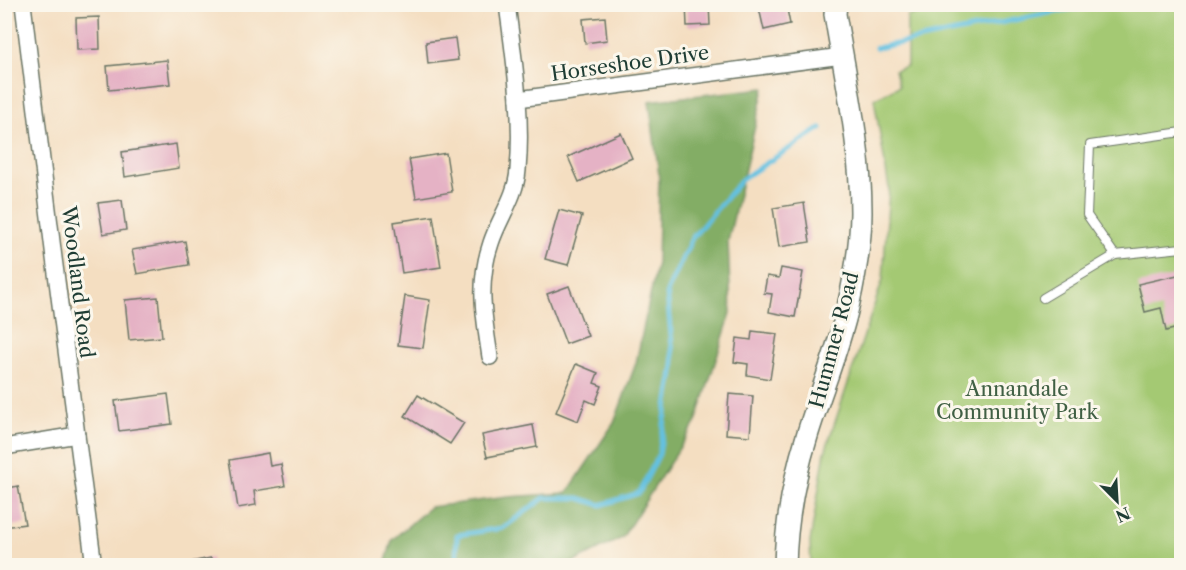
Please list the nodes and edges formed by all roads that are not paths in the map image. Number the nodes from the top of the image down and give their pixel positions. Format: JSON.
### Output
{"nodes":[{"id":1,"x":23,"y":4,"type":"edge"},
{"id":2,"x":507,"y":4,"type":"edge"},
{"id":3,"x":836,"y":4,"type":"edge"},
{"id":4,"x":842,"y":56,"type":"junction"},
{"id":5,"x":518,"y":99,"type":"junction"},
{"id":6,"x":1182,"y":132,"type":"edge"},
{"id":7,"x":1182,"y":248,"type":"edge"},
{"id":8,"x":1115,"y":255,"type":"junction"},
{"id":9,"x":1043,"y":298,"type":"dead end"},
{"id":10,"x":490,"y":357,"type":"dead end"},
{"id":11,"x":77,"y":435,"type":"junction"},
{"id":12,"x":4,"y":447,"type":"edge"},
{"id":13,"x":94,"y":566,"type":"edge"},
{"id":14,"x":785,"y":566,"type":"edge"}],
"edges":[{"from":1,"to":11,"type":"street","name":"Woodland Road"},
{"from":2,"to":5,"type":"street"},
{"from":3,"to":4,"type":"main road","name":"Hummer Road"},
{"from":4,"to":5,"type":"street","name":"Horseshoe Drive"},
{"from":4,"to":14,"type":"main road","name":"Hummer Road"},
{"from":5,"to":10,"type":"street"},
{"from":6,"to":8,"type":"lane"},
{"from":7,"to":8,"type":"lane"},
{"from":8,"to":9,"type":"lane"},
{"from":11,"to":12,"type":"street"},
{"from":11,"to":13,"type":"street","name":"Woodland Road"}]}
